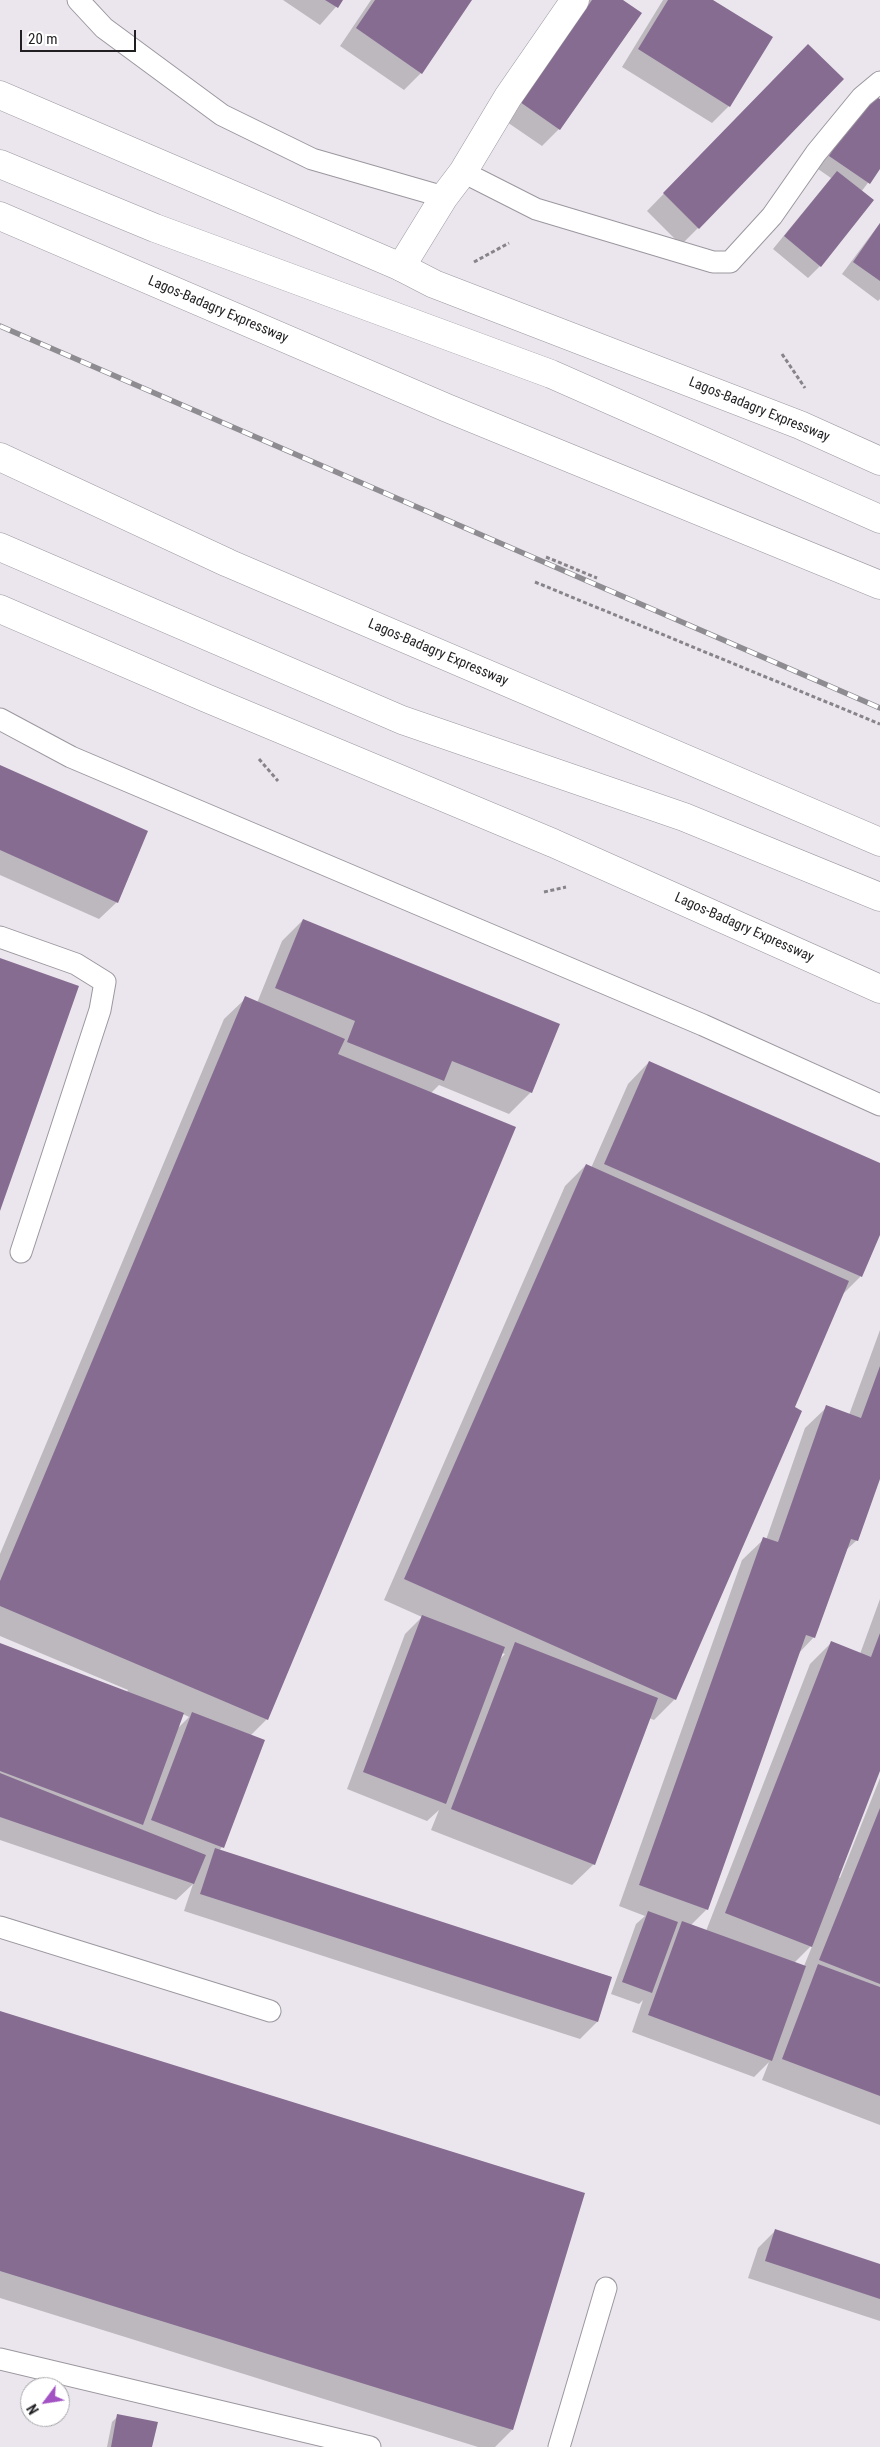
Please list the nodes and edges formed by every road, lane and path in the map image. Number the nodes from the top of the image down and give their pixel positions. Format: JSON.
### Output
{"nodes":[{"id":1,"x":78,"y":0,"type":"edge"},
{"id":2,"x":576,"y":0,"type":"edge"},
{"id":3,"x":880,"y":82,"type":"edge"},
{"id":4,"x":0,"y":95,"type":"edge"},
{"id":5,"x":0,"y":164,"type":"edge"},
{"id":6,"x":463,"y":172,"type":"junction"},
{"id":7,"x":444,"y":197,"type":"junction"},
{"id":8,"x":0,"y":216,"type":"edge"},
{"id":9,"x":401,"y":267,"type":"junction"},
{"id":10,"x":0,"y":457,"type":"edge"},
{"id":11,"x":880,"y":461,"type":"edge"},
{"id":12,"x":880,"y":519,"type":"edge"},
{"id":13,"x":11,"y":552,"type":"edge"},
{"id":14,"x":546,"y":557,"type":"dead end"},
{"id":15,"x":597,"y":578,"type":"dead end"},
{"id":16,"x":535,"y":582,"type":"dead end"},
{"id":17,"x":880,"y":585,"type":"edge"},
{"id":18,"x":0,"y":609,"type":"edge"},
{"id":19,"x":0,"y":719,"type":"edge"},
{"id":20,"x":880,"y":724,"type":"edge"},
{"id":21,"x":880,"y":842,"type":"edge"},
{"id":22,"x":880,"y":898,"type":"edge"},
{"id":23,"x":0,"y":938,"type":"edge"},
{"id":24,"x":877,"y":990,"type":"edge"},
{"id":25,"x":880,"y":1105,"type":"edge"},
{"id":26,"x":21,"y":1252,"type":"dead end"},
{"id":27,"x":0,"y":1927,"type":"edge"},
{"id":28,"x":270,"y":2011,"type":"dead end"},
{"id":29,"x":606,"y":2288,"type":"dead end"},
{"id":30,"x":0,"y":2359,"type":"edge"},
{"id":31,"x":370,"y":2447,"type":"edge"},
{"id":32,"x":559,"y":2447,"type":"edge"}],
"edges":[{"from":1,"to":7,"type":"lane"},
{"from":2,"to":6,"type":"main road"},
{"from":3,"to":6,"type":"lane"},
{"from":4,"to":9,"type":"main road","name":"Lagos-Badagry Expressway"},
{"from":5,"to":12,"type":"main road"},
{"from":6,"to":7,"type":"main road"},
{"from":7,"to":9,"type":"main road"},
{"from":8,"to":17,"type":"main road","name":"Lagos-Badagry Expressway"},
{"from":9,"to":11,"type":"main road","name":"Lagos-Badagry Expressway"},
{"from":10,"to":21,"type":"main road","name":"Lagos-Badagry Expressway"},
{"from":13,"to":22,"type":"main road"},
{"from":14,"to":15,"type":"path"},
{"from":16,"to":20,"type":"path"},
{"from":18,"to":24,"type":"main road","name":"Lagos-Badagry Expressway"},
{"from":19,"to":25,"type":"lane"},
{"from":23,"to":26,"type":"lane"},
{"from":27,"to":28,"type":"lane"},
{"from":29,"to":32,"type":"lane"},
{"from":30,"to":31,"type":"lane"}]}
